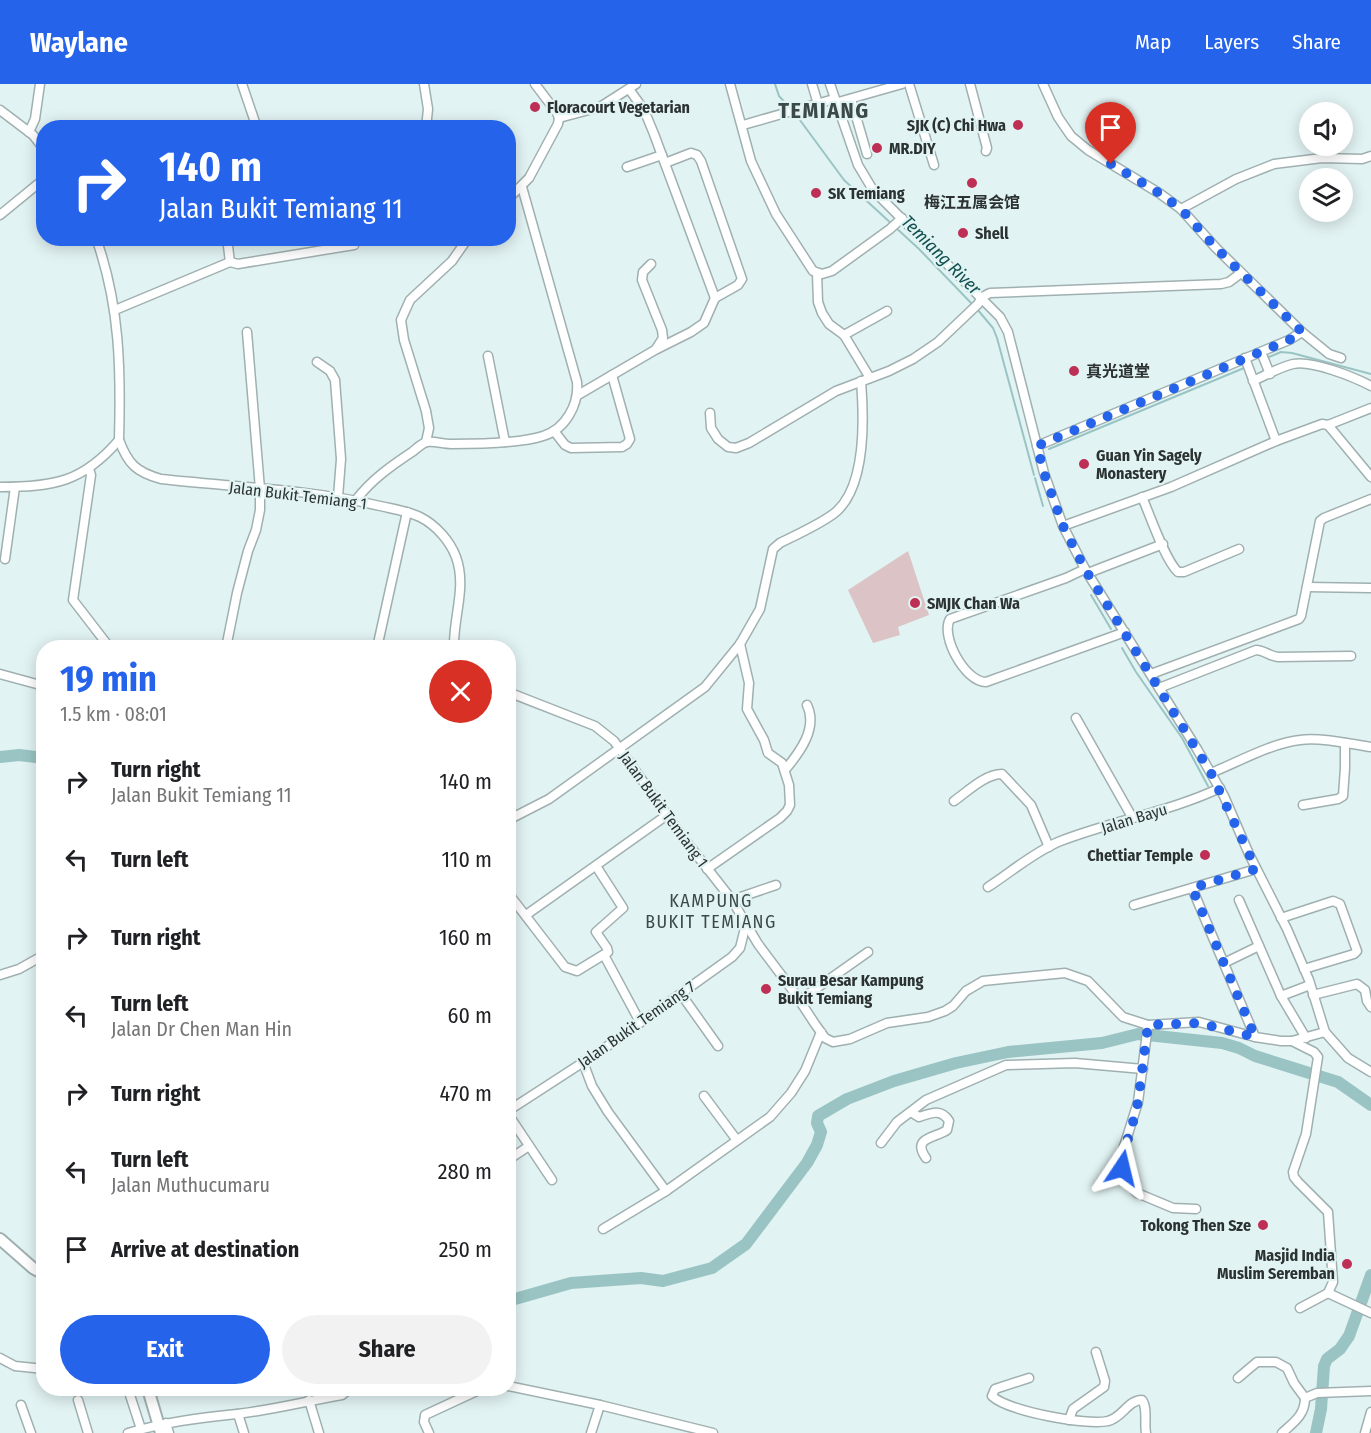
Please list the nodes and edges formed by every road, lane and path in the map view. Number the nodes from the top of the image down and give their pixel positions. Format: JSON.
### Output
{"nodes":[{"id":1,"x":40,"y":84,"type":"edge"},
{"id":2,"x":242,"y":84,"type":"edge"},
{"id":3,"x":424,"y":84,"type":"edge"},
{"id":4,"x":535,"y":84,"type":"edge"},
{"id":5,"x":730,"y":84,"type":"edge"},
{"id":6,"x":812,"y":84,"type":"edge"},
{"id":7,"x":830,"y":84,"type":"edge"},
{"id":8,"x":902,"y":84,"type":"edge"},
{"id":9,"x":909,"y":84,"type":"edge"},
{"id":10,"x":970,"y":84,"type":"edge"},
{"id":11,"x":1043,"y":84,"type":"edge"},
{"id":12,"x":632,"y":87,"type":"edge"},
{"id":13,"x":851,"y":99,"type":"junction"},
{"id":14,"x":835,"y":101,"type":"junction"},
{"id":15,"x":818,"y":104,"type":"junction"},
{"id":16,"x":0,"y":110,"type":"edge"},
{"id":17,"x":559,"y":117,"type":"junction"},
{"id":18,"x":254,"y":120,"type":"edge"},
{"id":19,"x":427,"y":120,"type":"edge"},
{"id":20,"x":743,"y":125,"type":"junction"},
{"id":21,"x":30,"y":132,"type":"junction"},
{"id":22,"x":36,"y":139,"type":"edge"},
{"id":23,"x":986,"y":152,"type":"dead end"},
{"id":24,"x":867,"y":154,"type":"dead end"},
{"id":25,"x":1371,"y":156,"type":"edge"},
{"id":26,"x":663,"y":159,"type":"junction"},
{"id":27,"x":934,"y":165,"type":"dead end"},
{"id":28,"x":627,"y":167,"type":"dead end"},
{"id":29,"x":36,"y":186,"type":"edge"},
{"id":30,"x":522,"y":187,"type":"junction"},
{"id":31,"x":516,"y":192,"type":"edge"},
{"id":32,"x":1181,"y":209,"type":"junction"},
{"id":33,"x":0,"y":215,"type":"edge"},
{"id":34,"x":899,"y":220,"type":"junction"},
{"id":35,"x":99,"y":246,"type":"edge"},
{"id":36,"x":228,"y":246,"type":"edge"},
{"id":37,"x":348,"y":246,"type":"edge"},
{"id":38,"x":462,"y":246,"type":"edge"},
{"id":39,"x":230,"y":262,"type":"junction"},
{"id":40,"x":651,"y":264,"type":"dead end"},
{"id":41,"x":817,"y":273,"type":"junction"},
{"id":42,"x":1241,"y":273,"type":"junction"},
{"id":43,"x":715,"y":298,"type":"junction"},
{"id":44,"x":980,"y":300,"type":"junction"},
{"id":45,"x":115,"y":310,"type":"junction"},
{"id":46,"x":887,"y":310,"type":"dead end"},
{"id":47,"x":247,"y":332,"type":"dead end"},
{"id":48,"x":1302,"y":332,"type":"junction"},
{"id":49,"x":844,"y":335,"type":"junction"},
{"id":50,"x":656,"y":350,"type":"junction"},
{"id":51,"x":1261,"y":352,"type":"junction"},
{"id":52,"x":488,"y":356,"type":"dead end"},
{"id":53,"x":1245,"y":358,"type":"junction"},
{"id":54,"x":1341,"y":358,"type":"dead end"},
{"id":55,"x":317,"y":362,"type":"dead end"},
{"id":56,"x":1270,"y":374,"type":"junction"},
{"id":57,"x":612,"y":375,"type":"junction"},
{"id":58,"x":865,"y":379,"type":"junction"},
{"id":59,"x":1253,"y":381,"type":"junction"},
{"id":60,"x":1371,"y":386,"type":"edge"},
{"id":61,"x":578,"y":395,"type":"junction"},
{"id":62,"x":1371,"y":408,"type":"edge"},
{"id":63,"x":710,"y":413,"type":"dead end"},
{"id":64,"x":1328,"y":425,"type":"junction"},
{"id":65,"x":554,"y":431,"type":"junction"},
{"id":66,"x":119,"y":440,"type":"junction"},
{"id":67,"x":1276,"y":441,"type":"junction"},
{"id":68,"x":426,"y":442,"type":"junction"},
{"id":69,"x":505,"y":442,"type":"junction"},
{"id":70,"x":1037,"y":446,"type":"junction"},
{"id":71,"x":89,"y":469,"type":"junction"},
{"id":72,"x":1371,"y":477,"type":"edge"},
{"id":73,"x":0,"y":487,"type":"edge"},
{"id":74,"x":15,"y":487,"type":"junction"},
{"id":75,"x":260,"y":489,"type":"junction"},
{"id":76,"x":1142,"y":497,"type":"junction"},
{"id":77,"x":338,"y":498,"type":"junction"},
{"id":78,"x":1371,"y":499,"type":"edge"},
{"id":79,"x":356,"y":500,"type":"junction"},
{"id":80,"x":407,"y":512,"type":"junction"},
{"id":81,"x":1063,"y":526,"type":"junction"},
{"id":82,"x":1163,"y":544,"type":"junction"},
{"id":83,"x":1239,"y":549,"type":"dead end"},
{"id":84,"x":5,"y":560,"type":"dead end"},
{"id":85,"x":1086,"y":571,"type":"junction"},
{"id":86,"x":1307,"y":586,"type":"junction"},
{"id":87,"x":1371,"y":588,"type":"edge"},
{"id":88,"x":1125,"y":632,"type":"junction"},
{"id":89,"x":104,"y":640,"type":"edge"},
{"id":90,"x":228,"y":640,"type":"edge"},
{"id":91,"x":379,"y":640,"type":"edge"},
{"id":92,"x":455,"y":640,"type":"edge"},
{"id":93,"x":740,"y":644,"type":"junction"},
{"id":94,"x":1351,"y":656,"type":"dead end"},
{"id":95,"x":0,"y":674,"type":"edge"},
{"id":96,"x":1151,"y":674,"type":"junction"},
{"id":97,"x":36,"y":684,"type":"edge"},
{"id":98,"x":1160,"y":688,"type":"junction"},
{"id":99,"x":516,"y":695,"type":"edge"},
{"id":100,"x":807,"y":705,"type":"dead end"},
{"id":101,"x":1076,"y":718,"type":"dead end"},
{"id":102,"x":1345,"y":743,"type":"junction"},
{"id":103,"x":1371,"y":747,"type":"edge"},
{"id":104,"x":620,"y":748,"type":"junction"},
{"id":105,"x":785,"y":770,"type":"junction"},
{"id":106,"x":1211,"y":773,"type":"junction"},
{"id":107,"x":1220,"y":788,"type":"junction"},
{"id":108,"x":954,"y":801,"type":"dead end"},
{"id":109,"x":1303,"y":805,"type":"dead end"},
{"id":110,"x":516,"y":815,"type":"edge"},
{"id":111,"x":667,"y":815,"type":"junction"},
{"id":112,"x":1132,"y":817,"type":"junction"},
{"id":113,"x":1049,"y":847,"type":"junction"},
{"id":114,"x":596,"y":866,"type":"junction"},
{"id":115,"x":707,"y":869,"type":"junction"},
{"id":116,"x":1256,"y":869,"type":"junction"},
{"id":117,"x":776,"y":885,"type":"dead end"},
{"id":118,"x":988,"y":887,"type":"dead end"},
{"id":119,"x":1192,"y":888,"type":"junction"},
{"id":120,"x":732,"y":900,"type":"junction"},
{"id":121,"x":1239,"y":900,"type":"dead end"},
{"id":122,"x":516,"y":903,"type":"edge"},
{"id":123,"x":1134,"y":905,"type":"dead end"},
{"id":124,"x":526,"y":915,"type":"junction"},
{"id":125,"x":1281,"y":918,"type":"junction"},
{"id":126,"x":746,"y":923,"type":"junction"},
{"id":127,"x":756,"y":940,"type":"junction"},
{"id":128,"x":1259,"y":946,"type":"junction"},
{"id":129,"x":740,"y":948,"type":"junction"},
{"id":130,"x":868,"y":952,"type":"dead end"},
{"id":131,"x":604,"y":955,"type":"junction"},
{"id":132,"x":36,"y":959,"type":"edge"},
{"id":133,"x":1224,"y":963,"type":"junction"},
{"id":134,"x":1304,"y":969,"type":"junction"},
{"id":135,"x":0,"y":975,"type":"edge"},
{"id":136,"x":1310,"y":985,"type":"junction"},
{"id":137,"x":681,"y":994,"type":"junction"},
{"id":138,"x":1313,"y":995,"type":"junction"},
{"id":139,"x":1281,"y":996,"type":"junction"},
{"id":140,"x":800,"y":1000,"type":"junction"},
{"id":141,"x":1371,"y":1007,"type":"edge"},
{"id":142,"x":640,"y":1022,"type":"junction"},
{"id":143,"x":1148,"y":1025,"type":"junction"},
{"id":144,"x":821,"y":1032,"type":"junction"},
{"id":145,"x":1325,"y":1032,"type":"junction"},
{"id":146,"x":1255,"y":1037,"type":"junction"},
{"id":147,"x":1306,"y":1038,"type":"junction"},
{"id":148,"x":1292,"y":1041,"type":"junction"},
{"id":149,"x":718,"y":1046,"type":"dead end"},
{"id":150,"x":583,"y":1062,"type":"junction"},
{"id":151,"x":1143,"y":1069,"type":"junction"},
{"id":152,"x":1371,"y":1072,"type":"edge"},
{"id":153,"x":704,"y":1096,"type":"dead end"},
{"id":154,"x":516,"y":1106,"type":"edge"},
{"id":155,"x":911,"y":1112,"type":"junction"},
{"id":156,"x":516,"y":1126,"type":"edge"},
{"id":157,"x":736,"y":1140,"type":"junction"},
{"id":158,"x":881,"y":1143,"type":"dead end"},
{"id":159,"x":529,"y":1146,"type":"junction"},
{"id":160,"x":516,"y":1155,"type":"edge"},
{"id":161,"x":926,"y":1158,"type":"dead end"},
{"id":162,"x":552,"y":1180,"type":"dead end"},
{"id":163,"x":666,"y":1191,"type":"junction"},
{"id":164,"x":1196,"y":1209,"type":"dead end"},
{"id":165,"x":603,"y":1229,"type":"dead end"},
{"id":166,"x":0,"y":1239,"type":"edge"},
{"id":167,"x":36,"y":1270,"type":"edge"},
{"id":168,"x":1328,"y":1293,"type":"junction"},
{"id":169,"x":1300,"y":1308,"type":"dead end"},
{"id":170,"x":1370,"y":1312,"type":"edge"},
{"id":171,"x":1096,"y":1352,"type":"dead end"},
{"id":172,"x":0,"y":1358,"type":"edge"},
{"id":173,"x":36,"y":1368,"type":"edge"},
{"id":174,"x":1029,"y":1378,"type":"dead end"},
{"id":175,"x":1238,"y":1378,"type":"dead end"},
{"id":176,"x":516,"y":1388,"type":"edge"},
{"id":177,"x":1371,"y":1391,"type":"edge"},
{"id":178,"x":130,"y":1396,"type":"edge"},
{"id":179,"x":151,"y":1396,"type":"edge"},
{"id":180,"x":335,"y":1396,"type":"edge"},
{"id":181,"x":466,"y":1396,"type":"edge"},
{"id":182,"x":1305,"y":1398,"type":"junction"},
{"id":183,"x":78,"y":1400,"type":"dead end"},
{"id":184,"x":309,"y":1400,"type":"junction"},
{"id":185,"x":21,"y":1405,"type":"dead end"},
{"id":186,"x":600,"y":1405,"type":"junction"},
{"id":187,"x":1371,"y":1412,"type":"edge"},
{"id":188,"x":238,"y":1414,"type":"junction"},
{"id":189,"x":1069,"y":1420,"type":"junction"},
{"id":190,"x":162,"y":1427,"type":"edge"},
{"id":191,"x":141,"y":1429,"type":"junction"},
{"id":192,"x":31,"y":1433,"type":"edge"},
{"id":193,"x":88,"y":1433,"type":"edge"},
{"id":194,"x":128,"y":1433,"type":"edge"},
{"id":195,"x":169,"y":1433,"type":"edge"},
{"id":196,"x":244,"y":1433,"type":"edge"},
{"id":197,"x":319,"y":1433,"type":"edge"},
{"id":198,"x":429,"y":1433,"type":"edge"},
{"id":199,"x":591,"y":1433,"type":"edge"},
{"id":200,"x":712,"y":1433,"type":"edge"},
{"id":201,"x":1146,"y":1433,"type":"edge"},
{"id":202,"x":1284,"y":1433,"type":"edge"},
{"id":203,"x":1365,"y":1433,"type":"edge"}],
"edges":[{"from":1,"to":21,"type":"street"},
{"from":2,"to":18,"type":"street"},
{"from":3,"to":19,"type":"street"},
{"from":4,"to":17,"type":"street"},
{"from":5,"to":20,"type":"street"},
{"from":6,"to":15,"type":"street"},
{"from":7,"to":14,"type":"street"},
{"from":8,"to":13,"type":"street"},
{"from":9,"to":27,"type":"street"},
{"from":10,"to":23,"type":"street"},
{"from":11,"to":32,"type":"street"},
{"from":12,"to":17,"type":"street"},
{"from":12,"to":26,"type":"street"},
{"from":13,"to":14,"type":"street"},
{"from":13,"to":24,"type":"street"},
{"from":14,"to":15,"type":"street"},
{"from":14,"to":34,"type":"street"},
{"from":15,"to":20,"type":"street"},
{"from":16,"to":21,"type":"street"},
{"from":17,"to":30,"type":"street"},
{"from":20,"to":41,"type":"street"},
{"from":21,"to":22,"type":"street"},
{"from":25,"to":32,"type":"street"},
{"from":26,"to":28,"type":"street"},
{"from":26,"to":43,"type":"street"},
{"from":26,"to":43,"type":"street"},
{"from":29,"to":33,"type":"street"},
{"from":30,"to":31,"type":"street"},
{"from":30,"to":61,"type":"street"},
{"from":32,"to":42,"type":"street"},
{"from":34,"to":41,"type":"street"},
{"from":34,"to":44,"type":"street"},
{"from":35,"to":45,"type":"street"},
{"from":36,"to":39,"type":"street"},
{"from":37,"to":39,"type":"street"},
{"from":38,"to":68,"type":"street"},
{"from":39,"to":45,"type":"street"},
{"from":40,"to":50,"type":"street"},
{"from":41,"to":49,"type":"street"},
{"from":42,"to":44,"type":"street"},
{"from":42,"to":48,"type":"street"},
{"from":43,"to":50,"type":"street"},
{"from":44,"to":58,"type":"street"},
{"from":44,"to":70,"type":"street"},
{"from":45,"to":66,"type":"street"},
{"from":46,"to":49,"type":"street"},
{"from":47,"to":75,"type":"street"},
{"from":48,"to":51,"type":"street"},
{"from":48,"to":54,"type":"street"},
{"from":49,"to":58,"type":"street"},
{"from":50,"to":57,"type":"street"},
{"from":51,"to":53,"type":"street"},
{"from":51,"to":56,"type":"street"},
{"from":52,"to":69,"type":"street"},
{"from":53,"to":59,"type":"street"},
{"from":53,"to":70,"type":"street"},
{"from":55,"to":77,"type":"street"},
{"from":56,"to":59,"type":"street"},
{"from":56,"to":60,"type":"street"},
{"from":57,"to":61,"type":"street"},
{"from":57,"to":65,"type":"street"},
{"from":58,"to":63,"type":"street"},
{"from":58,"to":93,"type":"street"},
{"from":59,"to":67,"type":"street"},
{"from":61,"to":65,"type":"street"},
{"from":62,"to":64,"type":"street"},
{"from":64,"to":67,"type":"street"},
{"from":64,"to":72,"type":"street"},
{"from":65,"to":69,"type":"street"},
{"from":66,"to":71,"type":"street"},
{"from":66,"to":75,"type":"street","name":"Jalan Bukit Temiang 1"},
{"from":67,"to":76,"type":"street"},
{"from":68,"to":69,"type":"street"},
{"from":68,"to":79,"type":"street"},
{"from":70,"to":81,"type":"street"},
{"from":71,"to":74,"type":"street"},
{"from":71,"to":89,"type":"street"},
{"from":73,"to":74,"type":"street"},
{"from":74,"to":84,"type":"street"},
{"from":75,"to":77,"type":"street","name":"Jalan Bukit Temiang 1"},
{"from":75,"to":90,"type":"street"},
{"from":76,"to":81,"type":"street"},
{"from":76,"to":82,"type":"street"},
{"from":77,"to":79,"type":"street","name":"Jalan Bukit Temiang 1"},
{"from":78,"to":86,"type":"street"},
{"from":79,"to":80,"type":"street","name":"Jalan Bukit Temiang 1"},
{"from":80,"to":91,"type":"street"},
{"from":80,"to":92,"type":"street","name":"Jalan Bukit Temiang 1"},
{"from":81,"to":85,"type":"street"},
{"from":82,"to":83,"type":"street"},
{"from":82,"to":85,"type":"street"},
{"from":85,"to":88,"type":"street"},
{"from":85,"to":88,"type":"street"},
{"from":86,"to":87,"type":"street"},
{"from":86,"to":96,"type":"street"},
{"from":88,"to":96,"type":"street"},
{"from":93,"to":104,"type":"street"},
{"from":93,"to":105,"type":"street"},
{"from":94,"to":98,"type":"street"},
{"from":95,"to":97,"type":"street"},
{"from":96,"to":98,"type":"street"},
{"from":98,"to":106,"type":"street"},
{"from":99,"to":104,"type":"street","name":"Jalan Bukit Temiang 1"},
{"from":100,"to":105,"type":"street"},
{"from":101,"to":112,"type":"street"},
{"from":102,"to":103,"type":"street"},
{"from":102,"to":106,"type":"street"},
{"from":102,"to":109,"type":"street"},
{"from":104,"to":110,"type":"street"},
{"from":104,"to":111,"type":"street","name":"Jalan Bukit Temiang 1"},
{"from":105,"to":115,"type":"street"},
{"from":106,"to":107,"type":"street"},
{"from":107,"to":112,"type":"street","name":"Jalan Bayu"},
{"from":107,"to":116,"type":"street"},
{"from":108,"to":113,"type":"street"},
{"from":111,"to":114,"type":"street"},
{"from":111,"to":115,"type":"street","name":"Jalan Bukit Temiang 1"},
{"from":112,"to":113,"type":"street","name":"Jalan Bayu"},
{"from":113,"to":118,"type":"street","name":"Jalan Bayu"},
{"from":114,"to":124,"type":"street"},
{"from":114,"to":131,"type":"street"},
{"from":115,"to":120,"type":"street","name":"Jalan Bukit Temiang 1"},
{"from":116,"to":119,"type":"street"},
{"from":116,"to":125,"type":"street"},
{"from":117,"to":120,"type":"street"},
{"from":119,"to":123,"type":"street"},
{"from":119,"to":133,"type":"street"},
{"from":120,"to":126,"type":"street","name":"Jalan Bukit Temiang 1"},
{"from":121,"to":128,"type":"street"},
{"from":122,"to":124,"type":"street"},
{"from":124,"to":131,"type":"street"},
{"from":125,"to":134,"type":"street"},
{"from":125,"to":134,"type":"street"},
{"from":126,"to":127,"type":"street","name":"Jalan Bukit Temiang 1"},
{"from":126,"to":129,"type":"street"},
{"from":127,"to":129,"type":"street","name":"Jalan Bukit Temiang 7"},
{"from":127,"to":140,"type":"street","name":"Jalan Bukit Temiang 1"},
{"from":128,"to":133,"type":"street"},
{"from":128,"to":139,"type":"street"},
{"from":129,"to":137,"type":"street","name":"Jalan Bukit Temiang 7"},
{"from":130,"to":140,"type":"street"},
{"from":131,"to":142,"type":"street"},
{"from":132,"to":135,"type":"street"},
{"from":133,"to":146,"type":"street"},
{"from":134,"to":136,"type":"street"},
{"from":136,"to":138,"type":"street"},
{"from":136,"to":139,"type":"street"},
{"from":137,"to":142,"type":"street","name":"Jalan Bukit Temiang 7"},
{"from":137,"to":149,"type":"street"},
{"from":138,"to":141,"type":"street"},
{"from":138,"to":145,"type":"street"},
{"from":139,"to":147,"type":"street"},
{"from":140,"to":144,"type":"street","name":"Jalan Bukit Temiang 1"},
{"from":142,"to":150,"type":"street","name":"Jalan Bukit Temiang 7"},
{"from":143,"to":144,"type":"street"},
{"from":143,"to":146,"type":"street"},
{"from":143,"to":151,"type":"street"},
{"from":144,"to":157,"type":"street"},
{"from":145,"to":147,"type":"street"},
{"from":145,"to":152,"type":"street"},
{"from":146,"to":148,"type":"street"},
{"from":147,"to":148,"type":"street"},
{"from":148,"to":168,"type":"street"},
{"from":150,"to":154,"type":"street","name":"Jalan Bukit Temiang 7"},
{"from":150,"to":163,"type":"street"},
{"from":151,"to":155,"type":"street"},
{"from":151,"to":164,"type":"street"},
{"from":153,"to":157,"type":"street"},
{"from":155,"to":158,"type":"street"},
{"from":155,"to":161,"type":"street"},
{"from":156,"to":159,"type":"street"},
{"from":157,"to":163,"type":"street"},
{"from":159,"to":160,"type":"street"},
{"from":159,"to":162,"type":"street"},
{"from":163,"to":165,"type":"street"},
{"from":166,"to":167,"type":"main road"},
{"from":168,"to":169,"type":"street"},
{"from":168,"to":170,"type":"street"},
{"from":171,"to":189,"type":"street"},
{"from":172,"to":173,"type":"street"},
{"from":174,"to":189,"type":"street"},
{"from":175,"to":182,"type":"street"},
{"from":176,"to":186,"type":"street"},
{"from":177,"to":182,"type":"street"},
{"from":178,"to":191,"type":"street"},
{"from":179,"to":190,"type":"main road"},
{"from":180,"to":184,"type":"street"},
{"from":181,"to":198,"type":"street"},
{"from":182,"to":202,"type":"street"},
{"from":183,"to":193,"type":"street"},
{"from":184,"to":188,"type":"street"},
{"from":184,"to":197,"type":"street"},
{"from":185,"to":192,"type":"street"},
{"from":186,"to":199,"type":"street"},
{"from":186,"to":200,"type":"street"},
{"from":187,"to":203,"type":"street"},
{"from":188,"to":190,"type":"street"},
{"from":188,"to":196,"type":"street"},
{"from":189,"to":201,"type":"street"},
{"from":190,"to":191,"type":"street"},
{"from":190,"to":195,"type":"street"},
{"from":191,"to":194,"type":"street"}]}
